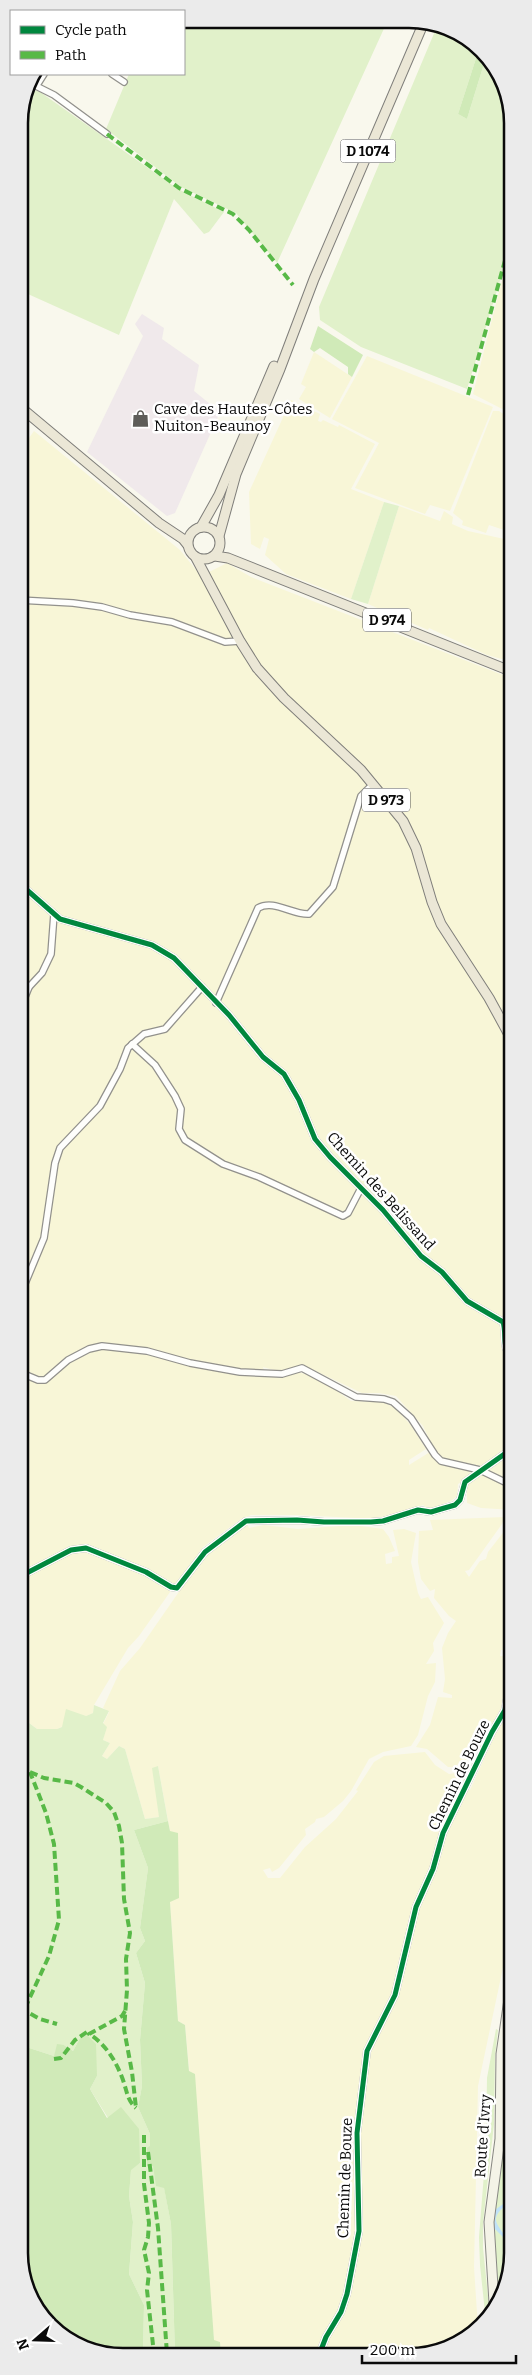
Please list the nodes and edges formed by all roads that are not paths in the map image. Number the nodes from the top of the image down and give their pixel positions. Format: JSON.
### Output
{"nodes":[{"id":1,"x":421,"y":28,"type":"edge"},
{"id":2,"x":43,"y":75,"type":"edge"},
{"id":3,"x":114,"y":75,"type":"edge"},
{"id":4,"x":124,"y":82,"type":"dead end"},
{"id":5,"x":37,"y":85,"type":"joint"},
{"id":6,"x":107,"y":134,"type":"dead end"},
{"id":7,"x":314,"y":279,"type":"junction"},
{"id":8,"x":28,"y":414,"type":"edge"},
{"id":9,"x":151,"y":516,"type":"junction"},
{"id":10,"x":197,"y":529,"type":"junction"},
{"id":11,"x":219,"y":539,"type":"junction"},
{"id":12,"x":187,"y":544,"type":"junction"},
{"id":13,"x":212,"y":557,"type":"junction"},
{"id":14,"x":196,"y":558,"type":"junction"},
{"id":15,"x":261,"y":571,"type":"junction"},
{"id":16,"x":212,"y":589,"type":"junction"},
{"id":17,"x":28,"y":600,"type":"edge"},
{"id":18,"x":240,"y":641,"type":"junction"},
{"id":19,"x":504,"y":669,"type":"edge"},
{"id":20,"x":373,"y":784,"type":"junction"},
{"id":21,"x":28,"y":889,"type":"edge"},
{"id":22,"x":54,"y":914,"type":"junction"},
{"id":23,"x":29,"y":987,"type":"edge"},
{"id":24,"x":202,"y":988,"type":"junction"},
{"id":25,"x":216,"y":1003,"type":"junction"},
{"id":26,"x":504,"y":1026,"type":"edge"},
{"id":27,"x":132,"y":1044,"type":"junction"},
{"id":28,"x":360,"y":1190,"type":"junction"},
{"id":29,"x":28,"y":1276,"type":"edge"},
{"id":30,"x":504,"y":1326,"type":"edge"},
{"id":31,"x":28,"y":1376,"type":"edge"},
{"id":32,"x":504,"y":1454,"type":"edge"},
{"id":33,"x":480,"y":1470,"type":"junction"},
{"id":34,"x":504,"y":1482,"type":"edge"},
{"id":35,"x":28,"y":1572,"type":"edge"},
{"id":36,"x":504,"y":1712,"type":"edge"},
{"id":37,"x":504,"y":2034,"type":"edge"},
{"id":38,"x":494,"y":2296,"type":"edge"},
{"id":39,"x":322,"y":2348,"type":"edge"}],
"edges":[{"from":1,"to":7,"type":"main road","number":"D 1074"},
{"from":2,"to":5,"type":"street"},
{"from":3,"to":4,"type":"street"},
{"from":5,"to":6,"type":"street"},
{"from":7,"to":10,"type":"main road","number":"D 1074"},
{"from":7,"to":11,"type":"main road","number":"D 1074"},
{"from":8,"to":9,"type":"main road"},
{"from":9,"to":10,"type":"main road"},
{"from":9,"to":12,"type":"main road"},
{"from":10,"to":11,"type":"main road"},
{"from":10,"to":12,"type":"main road"},
{"from":11,"to":13,"type":"main road"},
{"from":11,"to":15,"type":"main road","number":"D 974"},
{"from":12,"to":14,"type":"main road"},
{"from":13,"to":14,"type":"main road"},
{"from":13,"to":15,"type":"main road","number":"D 974"},
{"from":13,"to":16,"type":"main road","number":"D 973"},
{"from":14,"to":16,"type":"main road","number":"D 973"},
{"from":15,"to":19,"type":"main road","number":"D 974"},
{"from":16,"to":18,"type":"main road","number":"D 973"},
{"from":17,"to":18,"type":"street"},
{"from":18,"to":20,"type":"main road","number":"D 973"},
{"from":20,"to":25,"type":"street"},
{"from":20,"to":26,"type":"main road","number":"D 973"},
{"from":21,"to":22,"type":"street","name":"Chemin des Belissand"},
{"from":22,"to":23,"type":"street"},
{"from":22,"to":24,"type":"street","name":"Chemin des Belissand"},
{"from":24,"to":25,"type":"street","name":"Chemin des Belissand"},
{"from":24,"to":27,"type":"street"},
{"from":25,"to":28,"type":"street","name":"Chemin des Belissand"},
{"from":27,"to":28,"type":"street"},
{"from":27,"to":29,"type":"street"},
{"from":28,"to":30,"type":"street","name":"Chemin des Belissand"},
{"from":31,"to":33,"type":"street"},
{"from":32,"to":33,"type":"street"},
{"from":33,"to":34,"type":"street"},
{"from":33,"to":35,"type":"street"},
{"from":36,"to":39,"type":"street","name":"Chemin de Bouze"},
{"from":37,"to":38,"type":"main road","name":"Route d'Ivry"}]}
